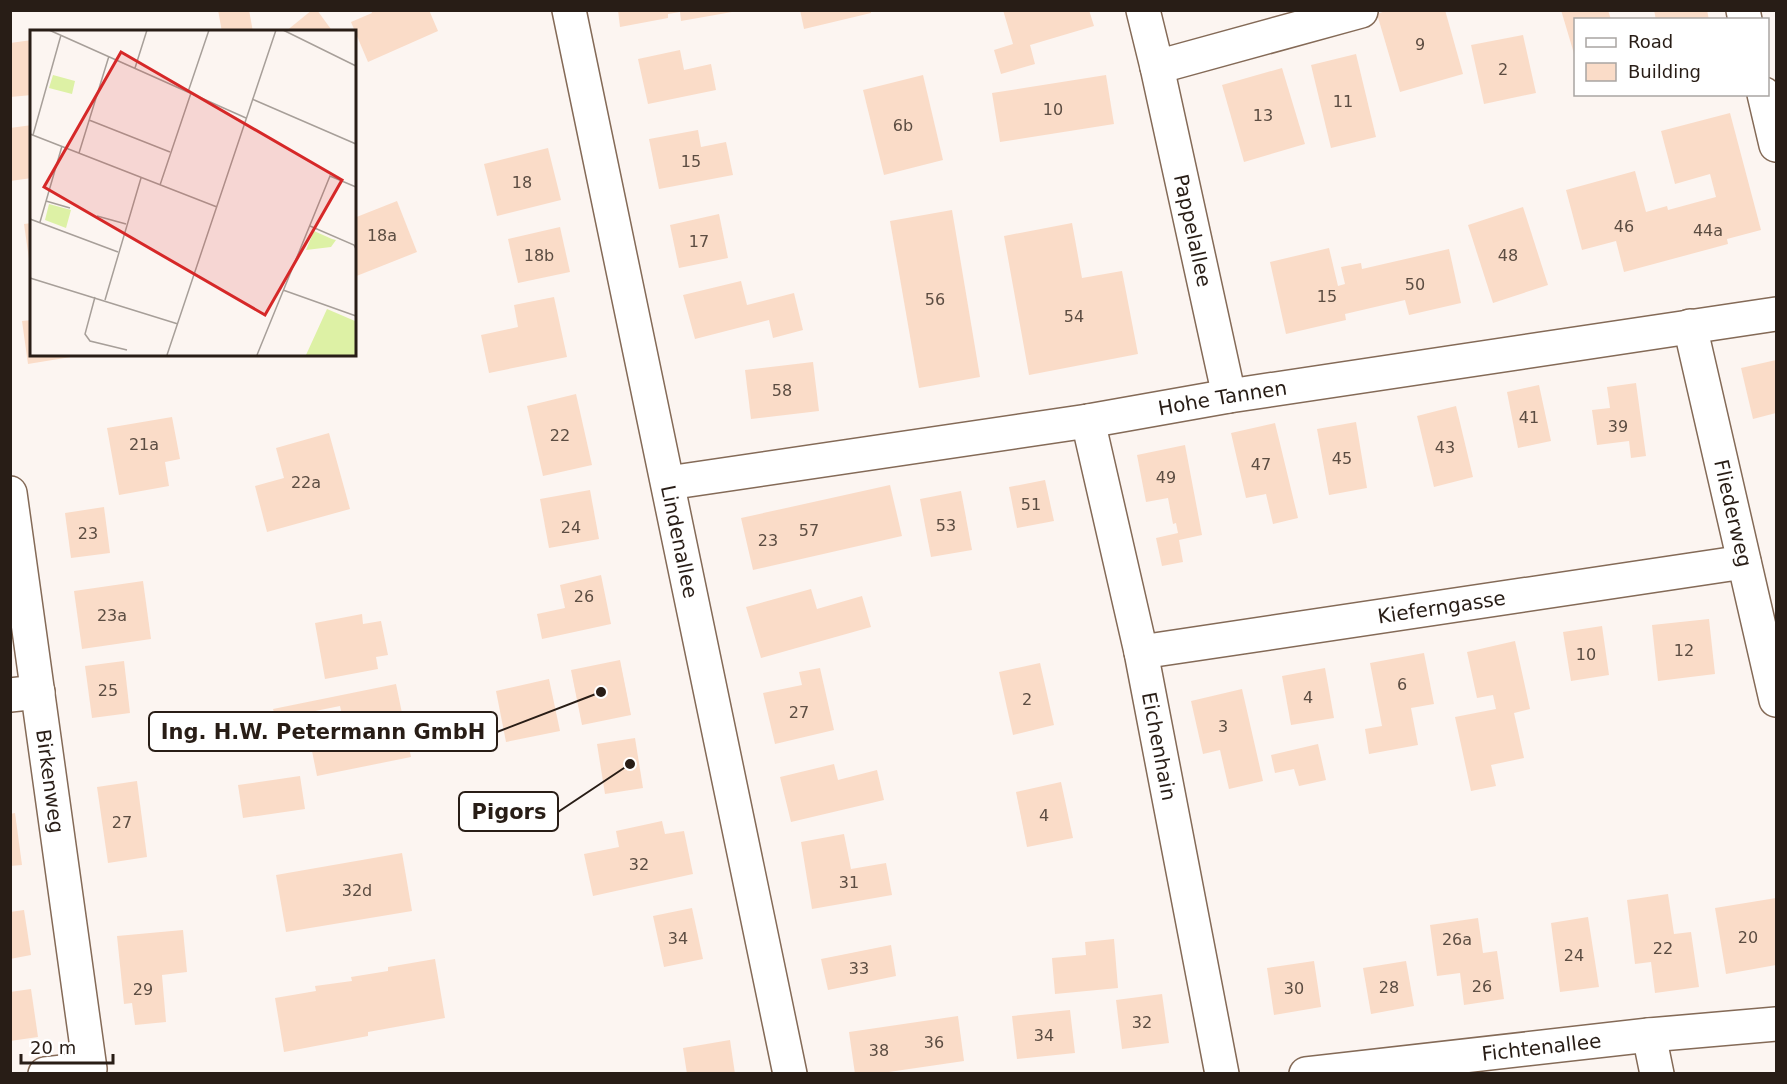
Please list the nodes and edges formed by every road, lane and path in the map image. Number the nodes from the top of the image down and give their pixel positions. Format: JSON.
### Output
{"nodes":[{"id":1,"x":570,"y":10,"type":"edge"},
{"id":2,"x":1143,"y":10,"type":"edge"},
{"id":3,"x":1361,"y":11,"type":"edge"},
{"id":4,"x":1157,"y":66,"type":"junction"},
{"id":5,"x":1764,"y":96,"type":"edge"},
{"id":6,"x":1776,"y":145,"type":"edge"},
{"id":7,"x":1776,"y":314,"type":"edge"},
{"id":8,"x":1690,"y":326,"type":"junction"},
{"id":9,"x":1229,"y":396,"type":"junction"},
{"id":10,"x":1088,"y":420,"type":"junction"},
{"id":11,"x":668,"y":483,"type":"junction"},
{"id":12,"x":10,"y":493,"type":"edge"},
{"id":13,"x":1744,"y":562,"type":"junction"},
{"id":14,"x":1141,"y":652,"type":"junction"},
{"id":15,"x":24,"y":694,"type":"edge"},
{"id":16,"x":1776,"y":700,"type":"edge"},
{"id":17,"x":1776,"y":1024,"type":"edge"},
{"id":18,"x":1649,"y":1035,"type":"junction"},
{"id":19,"x":45,"y":1074,"type":"edge"},
{"id":20,"x":790,"y":1074,"type":"edge"},
{"id":21,"x":1222,"y":1074,"type":"edge"},
{"id":22,"x":1306,"y":1074,"type":"edge"},
{"id":23,"x":1657,"y":1074,"type":"edge"}],
"edges":[{"from":1,"to":11,"type":"street","name":"Lindenallee"},
{"from":2,"to":4,"type":"street","name":"Pappelallee"},
{"from":3,"to":4,"type":"street"},
{"from":4,"to":9,"type":"street","name":"Pappelallee"},
{"from":5,"to":6,"type":"street"},
{"from":7,"to":8,"type":"street","name":"Hohe Tannen"},
{"from":8,"to":9,"type":"street","name":"Hohe Tannen"},
{"from":8,"to":13,"type":"street","name":"Fliederweg"},
{"from":9,"to":10,"type":"street","name":"Hohe Tannen"},
{"from":10,"to":11,"type":"street","name":"Hohe Tannen"},
{"from":10,"to":14,"type":"street","name":"Eichenhain"},
{"from":11,"to":20,"type":"street","name":"Lindenallee"},
{"from":12,"to":15,"type":"street","name":"Birkenweg"},
{"from":13,"to":14,"type":"street","name":"Kieferngasse"},
{"from":13,"to":16,"type":"street","name":"Fliederweg"},
{"from":14,"to":21,"type":"street","name":"Eichenhain"},
{"from":15,"to":19,"type":"street","name":"Birkenweg"},
{"from":17,"to":18,"type":"street","name":"Fichtenallee"},
{"from":18,"to":22,"type":"street","name":"Fichtenallee"},
{"from":18,"to":23,"type":"street"}]}
